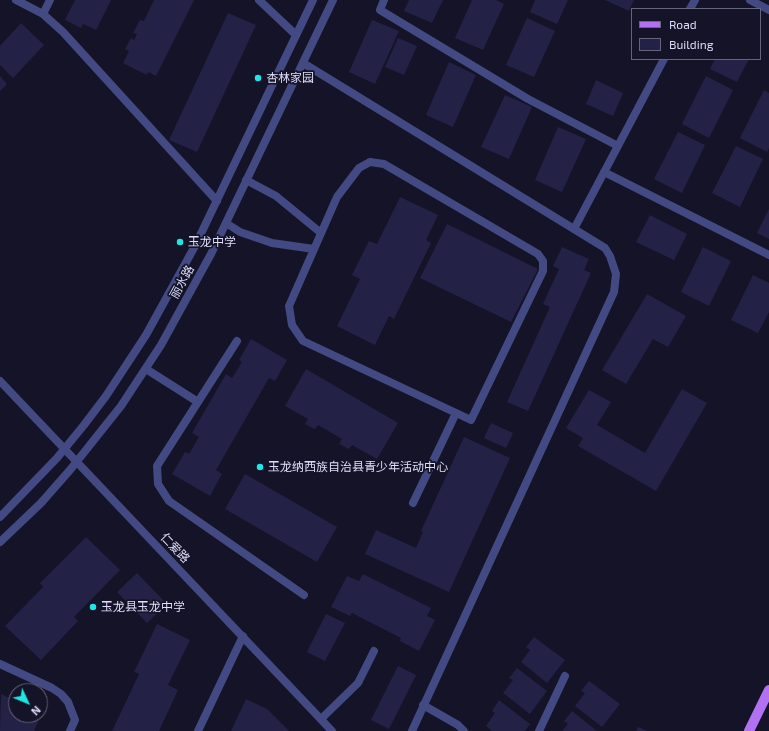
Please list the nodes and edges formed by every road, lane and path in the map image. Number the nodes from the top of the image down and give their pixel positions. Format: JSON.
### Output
{"nodes":[{"id":1,"x":16,"y":0,"type":"edge"},
{"id":2,"x":50,"y":0,"type":"edge"},
{"id":3,"x":259,"y":0,"type":"edge"},
{"id":4,"x":313,"y":0,"type":"edge"},
{"id":5,"x":333,"y":0,"type":"edge"},
{"id":6,"x":384,"y":0,"type":"edge"},
{"id":7,"x":750,"y":0,"type":"edge"},
{"id":8,"x":769,"y":10,"type":"edge"},
{"id":9,"x":43,"y":14,"type":"junction"},
{"id":10,"x":296,"y":35,"type":"junction"},
{"id":11,"x":663,"y":60,"type":"edge"},
{"id":12,"x":303,"y":63,"type":"junction"},
{"id":13,"x":618,"y":146,"type":"junction"},
{"id":14,"x":604,"y":172,"type":"junction"},
{"id":15,"x":246,"y":180,"type":"junction"},
{"id":16,"x":217,"y":201,"type":"junction"},
{"id":17,"x":226,"y":223,"type":"junction"},
{"id":18,"x":574,"y":229,"type":"junction"},
{"id":19,"x":321,"y":233,"type":"junction"},
{"id":20,"x":314,"y":249,"type":"junction"},
{"id":21,"x":769,"y":255,"type":"edge"},
{"id":22,"x":237,"y":341,"type":"dead end"},
{"id":23,"x":146,"y":369,"type":"junction"},
{"id":24,"x":0,"y":381,"type":"edge"},
{"id":25,"x":198,"y":402,"type":"junction"},
{"id":26,"x":456,"y":413,"type":"junction"},
{"id":27,"x":64,"y":449,"type":"junction"},
{"id":28,"x":77,"y":462,"type":"junction"},
{"id":29,"x":413,"y":504,"type":"dead end"},
{"id":30,"x":0,"y":517,"type":"edge"},
{"id":31,"x":0,"y":542,"type":"edge"},
{"id":32,"x":304,"y":595,"type":"dead end"},
{"id":33,"x":243,"y":636,"type":"junction"},
{"id":34,"x":374,"y":651,"type":"dead end"},
{"id":35,"x":0,"y":664,"type":"edge"},
{"id":36,"x":565,"y":676,"type":"dead end"},
{"id":37,"x":769,"y":690,"type":"edge"},
{"id":38,"x":423,"y":706,"type":"junction"},
{"id":39,"x":321,"y":719,"type":"junction"},
{"id":40,"x":70,"y":731,"type":"edge"},
{"id":41,"x":198,"y":731,"type":"edge"},
{"id":42,"x":332,"y":731,"type":"edge"},
{"id":43,"x":412,"y":731,"type":"edge"},
{"id":44,"x":464,"y":731,"type":"edge"},
{"id":45,"x":539,"y":731,"type":"edge"},
{"id":46,"x":749,"y":731,"type":"edge"}],
"edges":[{"from":1,"to":9,"type":"street"},
{"from":2,"to":9,"type":"street"},
{"from":3,"to":10,"type":"street"},
{"from":4,"to":10,"type":"street","name":"丽水路"},
{"from":5,"to":12,"type":"street","name":"丽水路"},
{"from":6,"to":13,"type":"street"},
{"from":7,"to":8,"type":"street"},
{"from":9,"to":16,"type":"street"},
{"from":10,"to":16,"type":"street","name":"丽水路"},
{"from":11,"to":13,"type":"street"},
{"from":12,"to":15,"type":"street","name":"丽水路"},
{"from":12,"to":18,"type":"street"},
{"from":13,"to":14,"type":"street"},
{"from":14,"to":18,"type":"street"},
{"from":14,"to":21,"type":"street"},
{"from":15,"to":17,"type":"street","name":"丽水路"},
{"from":15,"to":19,"type":"street"},
{"from":16,"to":27,"type":"street","name":"丽水路"},
{"from":17,"to":20,"type":"street"},
{"from":17,"to":23,"type":"street","name":"丽水路"},
{"from":18,"to":38,"type":"street"},
{"from":19,"to":20,"type":"street"},
{"from":19,"to":26,"type":"street"},
{"from":20,"to":26,"type":"street"},
{"from":22,"to":25,"type":"street"},
{"from":23,"to":25,"type":"street"},
{"from":23,"to":28,"type":"street","name":"丽水路"},
{"from":24,"to":27,"type":"street","name":"仁爱路"},
{"from":25,"to":32,"type":"street"},
{"from":26,"to":29,"type":"street"},
{"from":27,"to":28,"type":"street","name":"仁爱路"},
{"from":27,"to":30,"type":"street","name":"丽水路"},
{"from":28,"to":31,"type":"street","name":"丽水路"},
{"from":28,"to":33,"type":"street","name":"仁爱路"},
{"from":33,"to":39,"type":"street","name":"仁爱路"},
{"from":33,"to":41,"type":"street"},
{"from":34,"to":39,"type":"street"},
{"from":35,"to":40,"type":"street"},
{"from":36,"to":45,"type":"street"},
{"from":37,"to":46,"type":"main road"},
{"from":38,"to":43,"type":"street"},
{"from":38,"to":44,"type":"street"},
{"from":39,"to":42,"type":"street","name":"仁爱路"}]}
